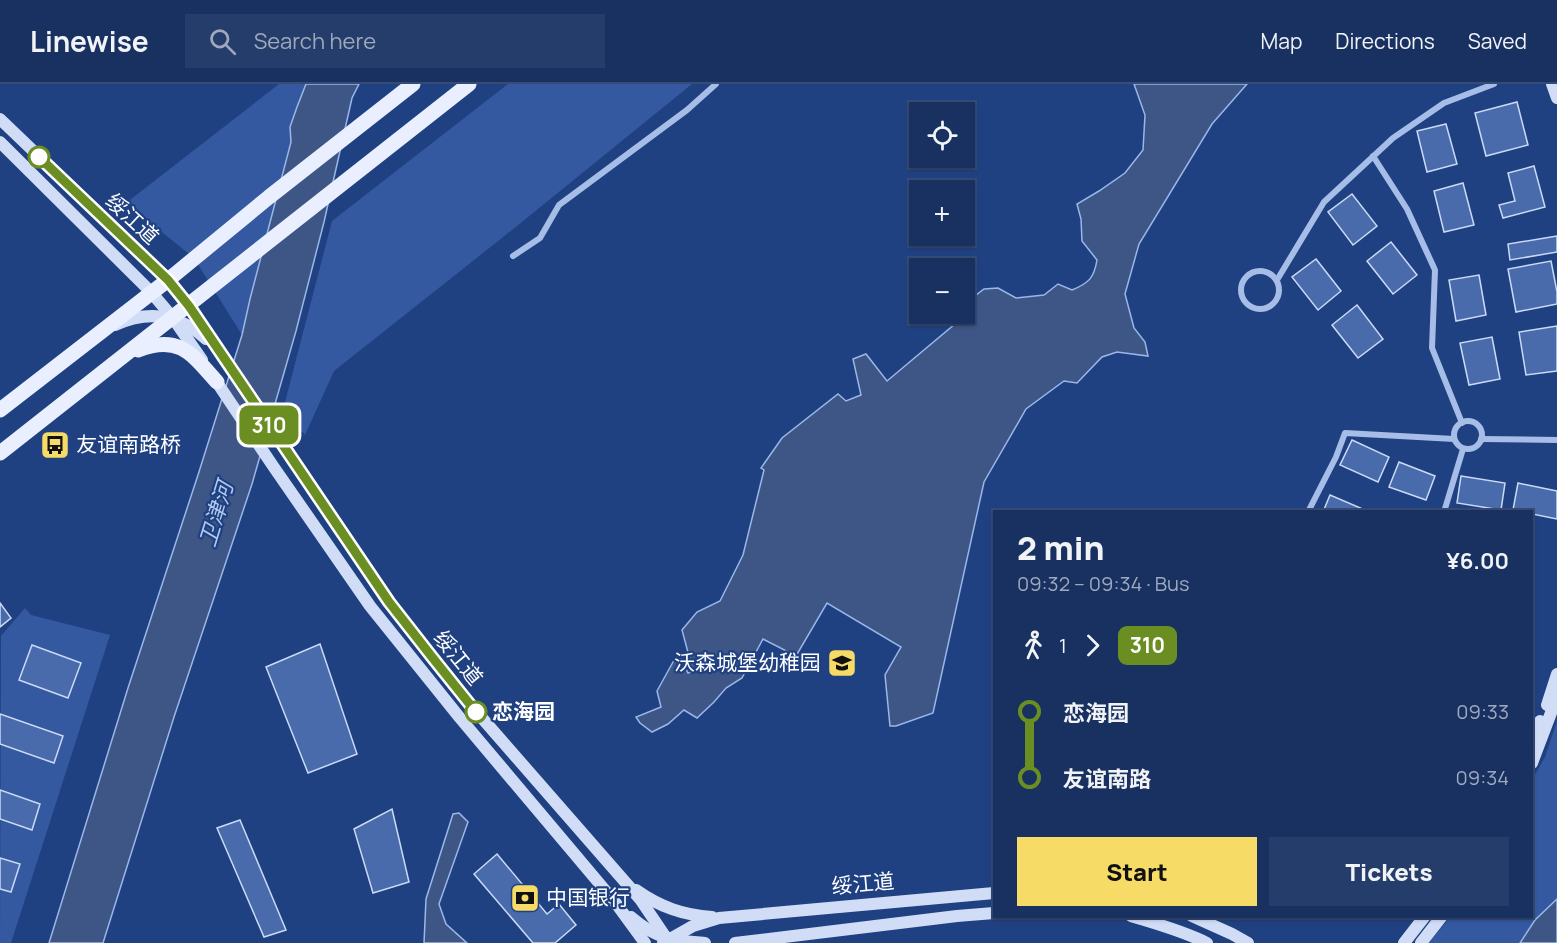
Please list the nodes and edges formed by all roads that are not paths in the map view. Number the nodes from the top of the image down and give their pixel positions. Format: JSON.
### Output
{"nodes":[{"id":1,"x":413,"y":84,"type":"edge"},
{"id":2,"x":469,"y":84,"type":"edge"},
{"id":3,"x":716,"y":84,"type":"edge"},
{"id":4,"x":1494,"y":84,"type":"edge"},
{"id":5,"x":1552,"y":84,"type":"edge"},
{"id":6,"x":1557,"y":98,"type":"edge"},
{"id":7,"x":0,"y":119,"type":"edge"},
{"id":8,"x":0,"y":142,"type":"edge"},
{"id":9,"x":1373,"y":156,"type":"junction"},
{"id":10,"x":513,"y":256,"type":"dead end"},
{"id":11,"x":168,"y":280,"type":"junction"},
{"id":12,"x":1277,"y":280,"type":"junction"},
{"id":13,"x":151,"y":292,"type":"junction"},
{"id":14,"x":189,"y":306,"type":"junction"},
{"id":15,"x":173,"y":318,"type":"junction"},
{"id":16,"x":100,"y":332,"type":"junction"},
{"id":17,"x":223,"y":358,"type":"junction"},
{"id":18,"x":120,"y":360,"type":"junction"},
{"id":19,"x":217,"y":382,"type":"junction"},
{"id":20,"x":0,"y":410,"type":"edge"},
{"id":21,"x":1461,"y":423,"type":"junction"},
{"id":22,"x":1454,"y":439,"type":"junction"},
{"id":23,"x":1481,"y":439,"type":"junction"},
{"id":24,"x":1557,"y":440,"type":"edge"},
{"id":25,"x":1463,"y":448,"type":"junction"},
{"id":26,"x":0,"y":453,"type":"edge"},
{"id":27,"x":1309,"y":510,"type":"edge"},
{"id":28,"x":1445,"y":510,"type":"edge"},
{"id":29,"x":1557,"y":674,"type":"edge"},
{"id":30,"x":1557,"y":697,"type":"edge"},
{"id":31,"x":1533,"y":738,"type":"edge"},
{"id":32,"x":1533,"y":760,"type":"edge"},
{"id":33,"x":621,"y":879,"type":"junction"},
{"id":34,"x":993,"y":893,"type":"edge"},
{"id":35,"x":615,"y":902,"type":"junction"},
{"id":36,"x":993,"y":913,"type":"edge"},
{"id":37,"x":719,"y":918,"type":"junction"},
{"id":38,"x":1138,"y":918,"type":"edge"},
{"id":39,"x":1196,"y":918,"type":"edge"},
{"id":40,"x":1423,"y":918,"type":"edge"},
{"id":41,"x":1440,"y":918,"type":"edge"},
{"id":42,"x":666,"y":942,"type":"edge"},
{"id":43,"x":645,"y":943,"type":"edge"},
{"id":44,"x":705,"y":943,"type":"edge"},
{"id":45,"x":735,"y":943,"type":"edge"},
{"id":46,"x":1207,"y":943,"type":"edge"},
{"id":47,"x":1248,"y":943,"type":"edge"},
{"id":48,"x":1404,"y":943,"type":"edge"},
{"id":49,"x":1421,"y":943,"type":"edge"}],
"edges":[{"from":1,"to":11,"type":"main road"},
{"from":2,"to":14,"type":"main road"},
{"from":3,"to":10,"type":"street"},
{"from":4,"to":9,"type":"street"},
{"from":5,"to":6,"type":"main road"},
{"from":7,"to":11,"type":"main road","name":"绥江道"},
{"from":8,"to":13,"type":"main road","name":"绥江道"},
{"from":9,"to":12,"type":"street"},
{"from":9,"to":21,"type":"street"},
{"from":11,"to":13,"type":"main road"},
{"from":11,"to":14,"type":"main road","name":"绥江道"},
{"from":12,"to":12,"type":"street"},
{"from":13,"to":15,"type":"main road","name":"绥江道"},
{"from":13,"to":16,"type":"main road"},
{"from":14,"to":15,"type":"main road"},
{"from":14,"to":17,"type":"main road","name":"绥江道"},
{"from":15,"to":16,"type":"main road"},
{"from":15,"to":17,"type":"main road"},
{"from":15,"to":18,"type":"main road"},
{"from":15,"to":19,"type":"main road","name":"绥江道"},
{"from":16,"to":20,"type":"main road"},
{"from":17,"to":33,"type":"main road","name":"绥江道"},
{"from":18,"to":19,"type":"main road"},
{"from":18,"to":26,"type":"main road"},
{"from":19,"to":35,"type":"main road","name":"绥江道"},
{"from":21,"to":22,"type":"street"},
{"from":21,"to":23,"type":"street"},
{"from":22,"to":25,"type":"street"},
{"from":22,"to":27,"type":"street"},
{"from":23,"to":24,"type":"street"},
{"from":23,"to":25,"type":"street"},
{"from":25,"to":28,"type":"street"},
{"from":29,"to":31,"type":"main road"},
{"from":30,"to":32,"type":"main road"},
{"from":33,"to":37,"type":"main road"},
{"from":33,"to":42,"type":"main road","name":"绥江道"},
{"from":34,"to":37,"type":"main road","name":"绥江道"},
{"from":35,"to":42,"type":"main road"},
{"from":35,"to":43,"type":"main road","name":"绥江道"},
{"from":36,"to":45,"type":"main road","name":"绥江道"},
{"from":37,"to":42,"type":"main road","name":"绥江道"},
{"from":38,"to":46,"type":"main road"},
{"from":39,"to":47,"type":"main road"},
{"from":40,"to":48,"type":"main road"},
{"from":41,"to":49,"type":"main road"},
{"from":42,"to":44,"type":"main road"}]}
